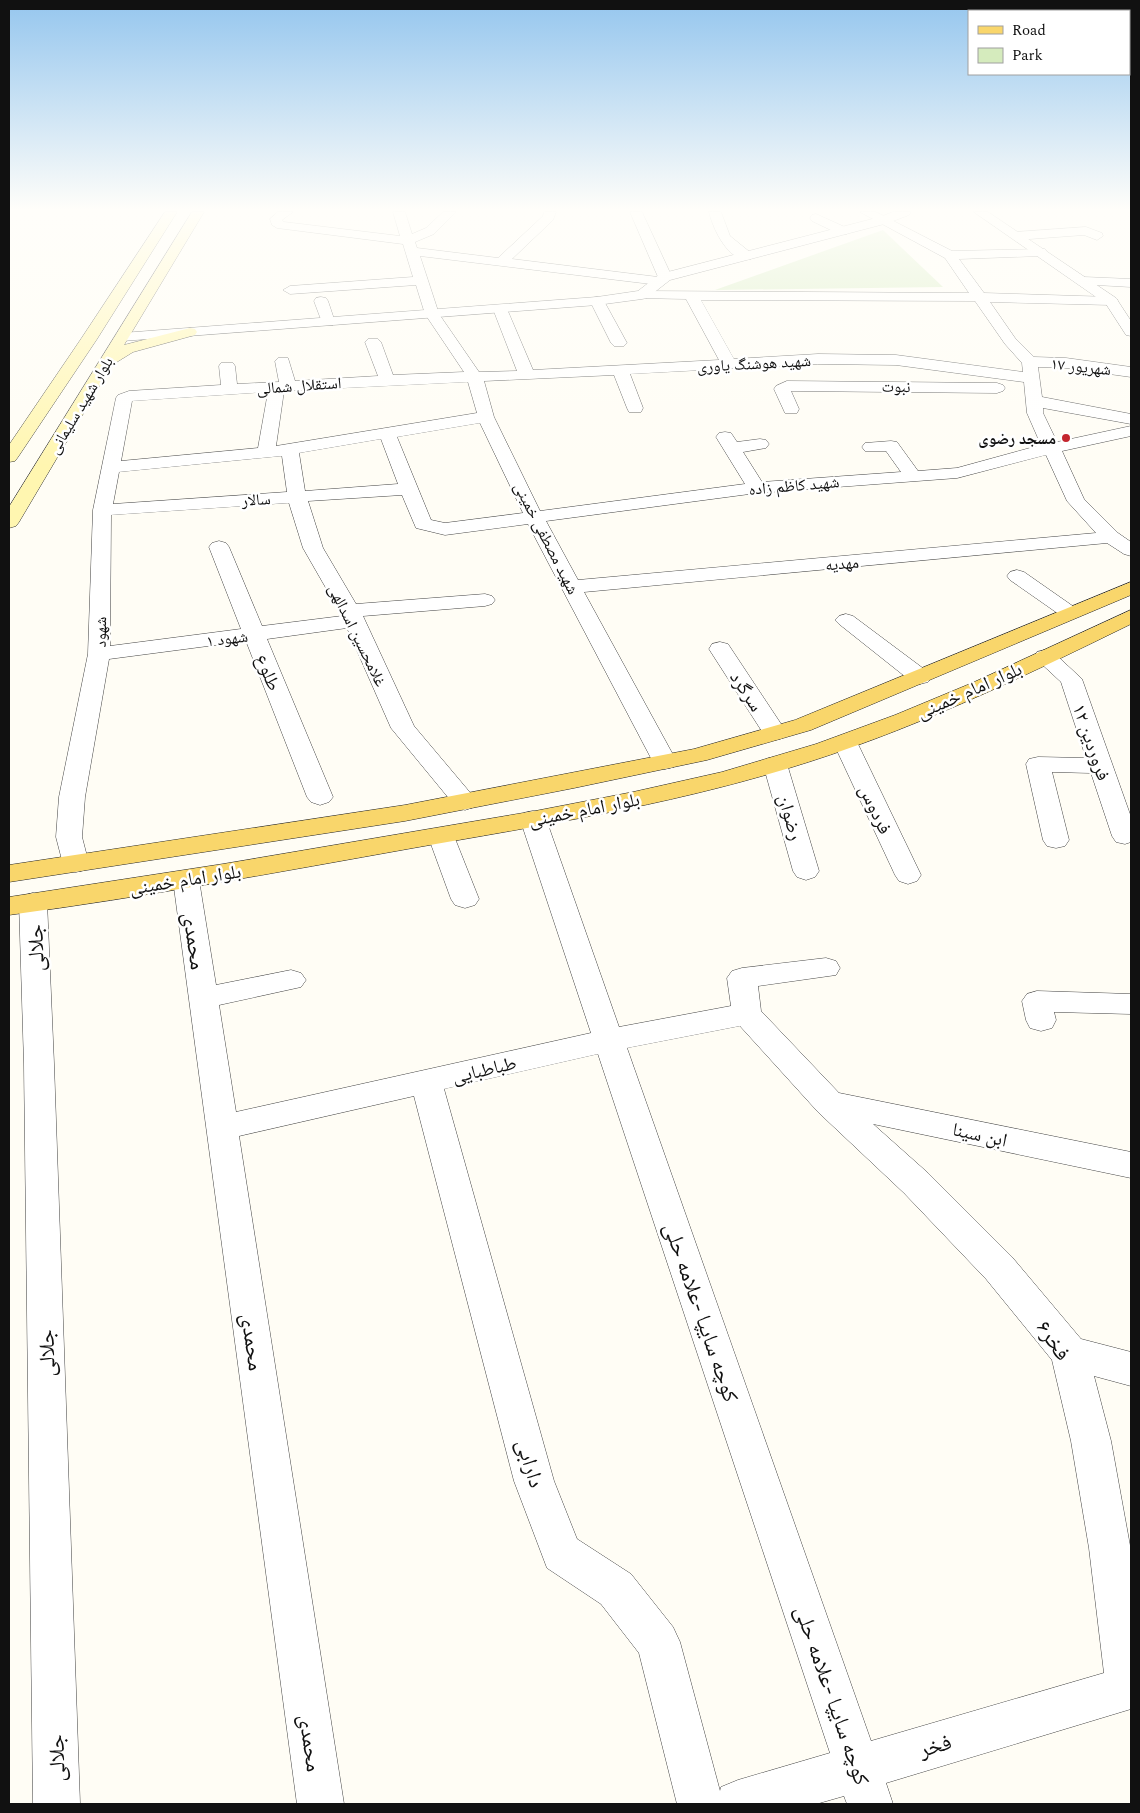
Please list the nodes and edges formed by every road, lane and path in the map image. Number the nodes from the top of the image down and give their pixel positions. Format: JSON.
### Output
{"nodes":[{"id":1,"x":116,"y":297,"type":"edge"},
{"id":2,"x":146,"y":297,"type":"edge"},
{"id":3,"x":426,"y":297,"type":"edge"},
{"id":4,"x":630,"y":297,"type":"edge"},
{"id":5,"x":692,"y":297,"type":"edge"},
{"id":6,"x":922,"y":297,"type":"edge"},
{"id":7,"x":978,"y":297,"type":"junction"},
{"id":8,"x":1105,"y":297,"type":"edge"},
{"id":9,"x":320,"y":301,"type":"dead end"},
{"id":10,"x":597,"y":301,"type":"junction"},
{"id":11,"x":1111,"y":301,"type":"junction"},
{"id":12,"x":142,"y":303,"type":"junction"},
{"id":13,"x":500,"y":309,"type":"junction"},
{"id":14,"x":432,"y":314,"type":"junction"},
{"id":15,"x":328,"y":322,"type":"junction"},
{"id":16,"x":190,"y":332,"type":"junction"},
{"id":17,"x":1131,"y":332,"type":"edge"},
{"id":18,"x":122,"y":337,"type":"junction"},
{"id":19,"x":89,"y":339,"type":"junction"},
{"id":20,"x":373,"y":342,"type":"dead end"},
{"id":21,"x":818,"y":360,"type":"junction"},
{"id":22,"x":283,"y":361,"type":"dead end"},
{"id":23,"x":1030,"y":362,"type":"junction"},
{"id":24,"x":106,"y":363,"type":"junction"},
{"id":25,"x":729,"y":364,"type":"junction"},
{"id":26,"x":227,"y":366,"type":"dead end"},
{"id":27,"x":637,"y":369,"type":"junction"},
{"id":28,"x":620,"y":370,"type":"junction"},
{"id":29,"x":1131,"y":372,"type":"edge"},
{"id":30,"x":527,"y":375,"type":"junction"},
{"id":31,"x":474,"y":376,"type":"junction"},
{"id":32,"x":388,"y":380,"type":"junction"},
{"id":33,"x":282,"y":386,"type":"junction"},
{"id":34,"x":831,"y":386,"type":"junction"},
{"id":35,"x":878,"y":386,"type":"junction"},
{"id":36,"x":1033,"y":389,"type":"junction"},
{"id":37,"x":230,"y":390,"type":"junction"},
{"id":38,"x":124,"y":398,"type":"joint"},
{"id":39,"x":886,"y":402,"type":"dead end"},
{"id":40,"x":635,"y":408,"type":"dead end"},
{"id":41,"x":791,"y":409,"type":"dead end"},
{"id":42,"x":486,"y":417,"type":"junction"},
{"id":43,"x":1131,"y":419,"type":"edge"},
{"id":44,"x":1131,"y":431,"type":"edge"},
{"id":45,"x":387,"y":434,"type":"junction"},
{"id":46,"x":760,"y":444,"type":"dead end"},
{"id":47,"x":871,"y":447,"type":"dead end"},
{"id":48,"x":1052,"y":448,"type":"junction"},
{"id":49,"x":290,"y":449,"type":"junction"},
{"id":50,"x":266,"y":453,"type":"junction"},
{"id":51,"x":9,"y":457,"type":"edge"},
{"id":52,"x":110,"y":467,"type":"junction"},
{"id":53,"x":913,"y":476,"type":"junction"},
{"id":54,"x":757,"y":488,"type":"junction"},
{"id":55,"x":409,"y":489,"type":"junction"},
{"id":56,"x":297,"y":497,"type":"junction"},
{"id":57,"x":102,"y":510,"type":"junction"},
{"id":58,"x":534,"y":517,"type":"junction"},
{"id":59,"x":9,"y":522,"type":"edge"},
{"id":60,"x":1111,"y":537,"type":"junction"},
{"id":61,"x":219,"y":547,"type":"dead end"},
{"id":62,"x":1131,"y":550,"type":"edge"},
{"id":63,"x":685,"y":557,"type":"dead end"},
{"id":64,"x":692,"y":576,"type":"junction"},
{"id":65,"x":1018,"y":576,"type":"dead end"},
{"id":66,"x":572,"y":587,"type":"junction"},
{"id":67,"x":1131,"y":588,"type":"edge"},
{"id":68,"x":485,"y":600,"type":"dead end"},
{"id":69,"x":1070,"y":613,"type":"junction"},
{"id":70,"x":352,"y":616,"type":"junction"},
{"id":71,"x":1131,"y":616,"type":"edge"},
{"id":72,"x":846,"y":620,"type":"dead end"},
{"id":73,"x":254,"y":634,"type":"junction"},
{"id":74,"x":720,"y":648,"type":"dead end"},
{"id":75,"x":99,"y":654,"type":"junction"},
{"id":76,"x":1045,"y":657,"type":"junction"},
{"id":77,"x":920,"y":677,"type":"junction"},
{"id":78,"x":775,"y":733,"type":"junction"},
{"id":79,"x":844,"y":742,"type":"junction"},
{"id":80,"x":666,"y":762,"type":"junction"},
{"id":81,"x":775,"y":764,"type":"junction"},
{"id":82,"x":1101,"y":766,"type":"junction"},
{"id":83,"x":320,"y":797,"type":"dead end"},
{"id":84,"x":465,"y":802,"type":"junction"},
{"id":85,"x":533,"y":820,"type":"junction"},
{"id":86,"x":441,"y":836,"type":"junction"},
{"id":87,"x":1125,"y":836,"type":"dead end"},
{"id":88,"x":1056,"y":840,"type":"dead end"},
{"id":89,"x":76,"y":864,"type":"junction"},
{"id":90,"x":806,"y":871,"type":"dead end"},
{"id":91,"x":9,"y":874,"type":"edge"},
{"id":92,"x":908,"y":876,"type":"dead end"},
{"id":93,"x":186,"y":880,"type":"junction"},
{"id":94,"x":465,"y":899,"type":"dead end"},
{"id":95,"x":21,"y":904,"type":"edge"},
{"id":96,"x":826,"y":968,"type":"dead end"},
{"id":97,"x":292,"y":980,"type":"dead end"},
{"id":98,"x":203,"y":998,"type":"junction"},
{"id":99,"x":1131,"y":1004,"type":"edge"},
{"id":100,"x":747,"y":1014,"type":"junction"},
{"id":101,"x":1041,"y":1020,"type":"dead end"},
{"id":102,"x":609,"y":1040,"type":"junction"},
{"id":103,"x":426,"y":1082,"type":"junction"},
{"id":104,"x":829,"y":1103,"type":"junction"},
{"id":105,"x":222,"y":1128,"type":"junction"},
{"id":106,"x":1131,"y":1166,"type":"edge"},
{"id":107,"x":1068,"y":1353,"type":"junction"},
{"id":108,"x":1131,"y":1370,"type":"edge"},
{"id":109,"x":1129,"y":1688,"type":"edge"},
{"id":110,"x":864,"y":1786,"type":"edge"},
{"id":111,"x":57,"y":1804,"type":"edge"},
{"id":112,"x":320,"y":1804,"type":"edge"},
{"id":113,"x":700,"y":1804,"type":"edge"},
{"id":114,"x":738,"y":1804,"type":"edge"}],
"edges":[{"from":1,"to":19,"type":"main road","name":"بلوار شهید سلیمانی"},
{"from":2,"to":12,"type":"main road","name":"بلوار شهید سلیمانی"},
{"from":3,"to":14,"type":"street","name":"شهید مصطفی خمینی"},
{"from":4,"to":10,"type":"street"},
{"from":5,"to":25,"type":"street"},
{"from":6,"to":7,"type":"street"},
{"from":7,"to":11,"type":"street"},
{"from":7,"to":23,"type":"street"},
{"from":8,"to":11,"type":"street"},
{"from":9,"to":15,"type":"street"},
{"from":10,"to":13,"type":"street"},
{"from":10,"to":27,"type":"street"},
{"from":11,"to":17,"type":"street"},
{"from":12,"to":16,"type":"main road"},
{"from":12,"to":18,"type":"main road","name":"بلوار شهید سلیمانی"},
{"from":13,"to":14,"type":"street"},
{"from":13,"to":30,"type":"street"},
{"from":14,"to":15,"type":"street"},
{"from":14,"to":31,"type":"street","name":"شهید مصطفی خمینی"},
{"from":15,"to":16,"type":"street"},
{"from":16,"to":18,"type":"street"},
{"from":16,"to":24,"type":"main road"},
{"from":18,"to":19,"type":"main road"},
{"from":18,"to":24,"type":"main road","name":"بلوار شهید سلیمانی"},
{"from":19,"to":51,"type":"main road","name":"بلوار شهید سلیمانی"},
{"from":20,"to":32,"type":"street"},
{"from":21,"to":25,"type":"street","name":"شهید هوشنگ یاوری"},
{"from":21,"to":34,"type":"street"},
{"from":21,"to":36,"type":"street","name":"شهید هوشنگ یاوری"},
{"from":22,"to":33,"type":"street"},
{"from":23,"to":29,"type":"street","name":"۱۷ شهریور"},
{"from":23,"to":36,"type":"street"},
{"from":24,"to":59,"type":"main road","name":"بلوار شهید سلیمانی"},
{"from":25,"to":27,"type":"street","name":"شهید هوشنگ یاوری"},
{"from":26,"to":37,"type":"street"},
{"from":27,"to":28,"type":"street","name":"شهید هوشنگ یاوری"},
{"from":28,"to":30,"type":"street","name":"شهید هوشنگ یاوری"},
{"from":28,"to":40,"type":"street"},
{"from":30,"to":31,"type":"street","name":"شهید هوشنگ یاوری"},
{"from":31,"to":32,"type":"street","name":"استقلال شمالی"},
{"from":31,"to":42,"type":"street","name":"شهید مصطفی خمینی"},
{"from":32,"to":33,"type":"street","name":"استقلال شمالی"},
{"from":33,"to":37,"type":"street","name":"استقلال شمالی"},
{"from":33,"to":50,"type":"street"},
{"from":34,"to":35,"type":"street","name":"نبوت"},
{"from":34,"to":41,"type":"street","name":"نبوت"},
{"from":35,"to":36,"type":"street","name":"نبوت"},
{"from":35,"to":39,"type":"street"},
{"from":36,"to":43,"type":"street"},
{"from":36,"to":48,"type":"street"},
{"from":37,"to":38,"type":"street","name":"استقلال شمالی"},
{"from":38,"to":52,"type":"street","name":"شهود"},
{"from":42,"to":45,"type":"street"},
{"from":42,"to":58,"type":"street","name":"شهید مصطفی خمینی"},
{"from":44,"to":48,"type":"street"},
{"from":45,"to":49,"type":"street"},
{"from":45,"to":55,"type":"street"},
{"from":46,"to":54,"type":"street"},
{"from":47,"to":53,"type":"street"},
{"from":48,"to":53,"type":"street","name":"شهید کاظم زاده"},
{"from":48,"to":60,"type":"street"},
{"from":49,"to":50,"type":"street"},
{"from":49,"to":56,"type":"street","name":"غلامحسین اسدالهی"},
{"from":50,"to":52,"type":"street"},
{"from":52,"to":57,"type":"street","name":"شهود"},
{"from":53,"to":54,"type":"street","name":"شهید کاظم زاده"},
{"from":54,"to":58,"type":"street","name":"شهید کاظم زاده"},
{"from":55,"to":56,"type":"street","name":"سالار"},
{"from":55,"to":58,"type":"street","name":"شهید کاظم زاده"},
{"from":56,"to":57,"type":"street","name":"سالار"},
{"from":56,"to":70,"type":"street","name":"غلامحسین اسدالهی"},
{"from":57,"to":75,"type":"street","name":"شهود"},
{"from":58,"to":66,"type":"street","name":"شهید مصطفی خمینی"},
{"from":60,"to":62,"type":"street"},
{"from":60,"to":64,"type":"street","name":"مهدیه"},
{"from":61,"to":73,"type":"street","name":"طلوع"},
{"from":63,"to":64,"type":"street"},
{"from":64,"to":66,"type":"street","name":"مهدیه"},
{"from":65,"to":69,"type":"street"},
{"from":66,"to":80,"type":"street","name":"شهید مصطفی خمینی"},
{"from":67,"to":69,"type":"main road","name":"بلوار امام خمینی"},
{"from":68,"to":70,"type":"street","name":"شهود ۱"},
{"from":69,"to":77,"type":"main road","name":"بلوار امام خمینی"},
{"from":70,"to":73,"type":"street","name":"شهود ۱"},
{"from":70,"to":84,"type":"street","name":"غلامحسین اسدالهی"},
{"from":71,"to":76,"type":"main road","name":"بلوار امام خمینی"},
{"from":72,"to":77,"type":"street"},
{"from":73,"to":75,"type":"street","name":"شهود ۱"},
{"from":73,"to":83,"type":"street","name":"طلوع"},
{"from":74,"to":78,"type":"street","name":"سرگرد"},
{"from":75,"to":89,"type":"street","name":"شهود"},
{"from":76,"to":79,"type":"main road","name":"بلوار امام خمینی"},
{"from":76,"to":82,"type":"street","name":"۱۲ فروردین"},
{"from":77,"to":78,"type":"main road","name":"بلوار امام خمینی"},
{"from":78,"to":80,"type":"main road","name":"بلوار امام خمینی"},
{"from":79,"to":81,"type":"main road","name":"بلوار امام خمینی"},
{"from":79,"to":92,"type":"street","name":"فردوس"},
{"from":80,"to":84,"type":"main road","name":"بلوار امام خمینی"},
{"from":81,"to":85,"type":"main road","name":"بلوار امام خمینی"},
{"from":81,"to":90,"type":"street","name":"رضوان"},
{"from":82,"to":87,"type":"street","name":"۱۲ فروردین"},
{"from":82,"to":88,"type":"street"},
{"from":84,"to":89,"type":"main road","name":"بلوار امام خمینی"},
{"from":85,"to":86,"type":"main road","name":"بلوار امام خمینی"},
{"from":85,"to":102,"type":"street","name":"کوچه سایپا -علامه حلی"},
{"from":86,"to":93,"type":"main road","name":"بلوار امام خمینی"},
{"from":86,"to":94,"type":"street"},
{"from":89,"to":91,"type":"main road","name":"بلوار امام خمینی"},
{"from":93,"to":95,"type":"main road","name":"بلوار امام خمینی"},
{"from":93,"to":98,"type":"street","name":"محمدی"},
{"from":95,"to":111,"type":"street","name":"جلالی"},
{"from":96,"to":100,"type":"street"},
{"from":97,"to":98,"type":"street"},
{"from":98,"to":105,"type":"street","name":"محمدی"},
{"from":99,"to":101,"type":"street"},
{"from":100,"to":102,"type":"street","name":"طباطبایی"},
{"from":100,"to":104,"type":"street","name":"فخر۶"},
{"from":102,"to":103,"type":"street","name":"طباطبایی"},
{"from":102,"to":110,"type":"street","name":"کوچه سایپا -علامه حلی"},
{"from":103,"to":105,"type":"street","name":"طباطبایی"},
{"from":103,"to":113,"type":"street","name":"دارابی"},
{"from":104,"to":106,"type":"street","name":"ابن سینا"},
{"from":104,"to":107,"type":"street","name":"فخر۶"},
{"from":105,"to":112,"type":"street","name":"محمدی"},
{"from":107,"to":108,"type":"street"},
{"from":107,"to":109,"type":"street","name":"فخر۶"},
{"from":109,"to":110,"type":"street","name":"فخر"},
{"from":110,"to":114,"type":"street","name":"فخر"}]}
